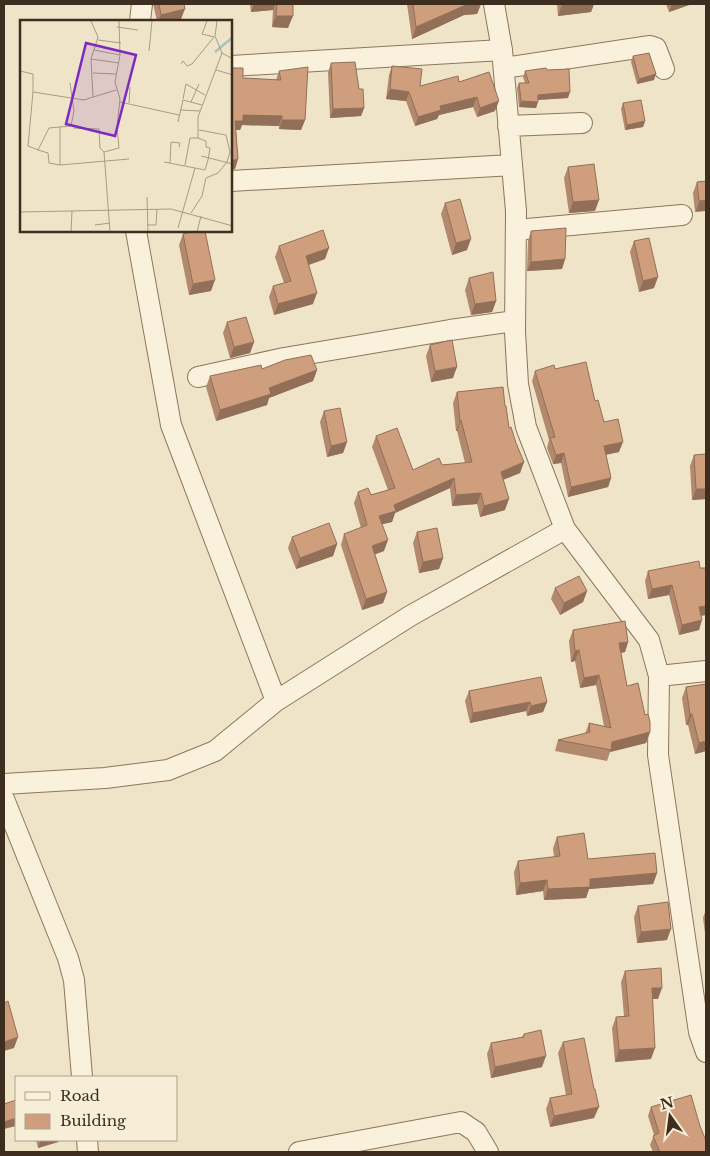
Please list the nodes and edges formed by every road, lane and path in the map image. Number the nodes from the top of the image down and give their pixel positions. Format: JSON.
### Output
{"nodes":[{"id":1,"x":142,"y":4,"type":"edge"},
{"id":2,"x":494,"y":4,"type":"edge"},
{"id":3,"x":140,"y":20,"type":"edge"},
{"id":4,"x":503,"y":59,"type":"junction"},
{"id":5,"x":232,"y":66,"type":"edge"},
{"id":6,"x":664,"y":69,"type":"dead end"},
{"id":7,"x":582,"y":123,"type":"dead end"},
{"id":8,"x":508,"y":126,"type":"junction"},
{"id":9,"x":512,"y":166,"type":"junction"},
{"id":10,"x":232,"y":181,"type":"edge"},
{"id":11,"x":682,"y":215,"type":"dead end"},
{"id":12,"x":516,"y":230,"type":"junction"},
{"id":13,"x":136,"y":232,"type":"edge"},
{"id":14,"x":515,"y":321,"type":"junction"},
{"id":15,"x":198,"y":378,"type":"dead end"},
{"id":16,"x":565,"y":529,"type":"junction"},
{"id":17,"x":706,"y":671,"type":"edge"},
{"id":18,"x":659,"y":676,"type":"junction"},
{"id":19,"x":276,"y":701,"type":"junction"},
{"id":20,"x":4,"y":784,"type":"edge"},
{"id":21,"x":4,"y":799,"type":"edge"},
{"id":22,"x":706,"y":1052,"type":"edge"},
{"id":23,"x":82,"y":1076,"type":"edge"},
{"id":24,"x":299,"y":1152,"type":"edge"},
{"id":25,"x":488,"y":1152,"type":"edge"}],
"edges":[{"from":1,"to":3,"type":"street"},
{"from":2,"to":4,"type":"street"},
{"from":4,"to":5,"type":"street"},
{"from":4,"to":6,"type":"street"},
{"from":4,"to":8,"type":"street"},
{"from":7,"to":8,"type":"street"},
{"from":8,"to":9,"type":"street"},
{"from":9,"to":10,"type":"street"},
{"from":9,"to":12,"type":"street"},
{"from":11,"to":12,"type":"street"},
{"from":12,"to":14,"type":"street"},
{"from":13,"to":19,"type":"street"},
{"from":14,"to":15,"type":"street"},
{"from":14,"to":16,"type":"street"},
{"from":16,"to":18,"type":"street"},
{"from":16,"to":19,"type":"street"},
{"from":17,"to":18,"type":"street"},
{"from":18,"to":22,"type":"street"},
{"from":19,"to":20,"type":"street"},
{"from":21,"to":23,"type":"street"},
{"from":24,"to":25,"type":"street"}]}
